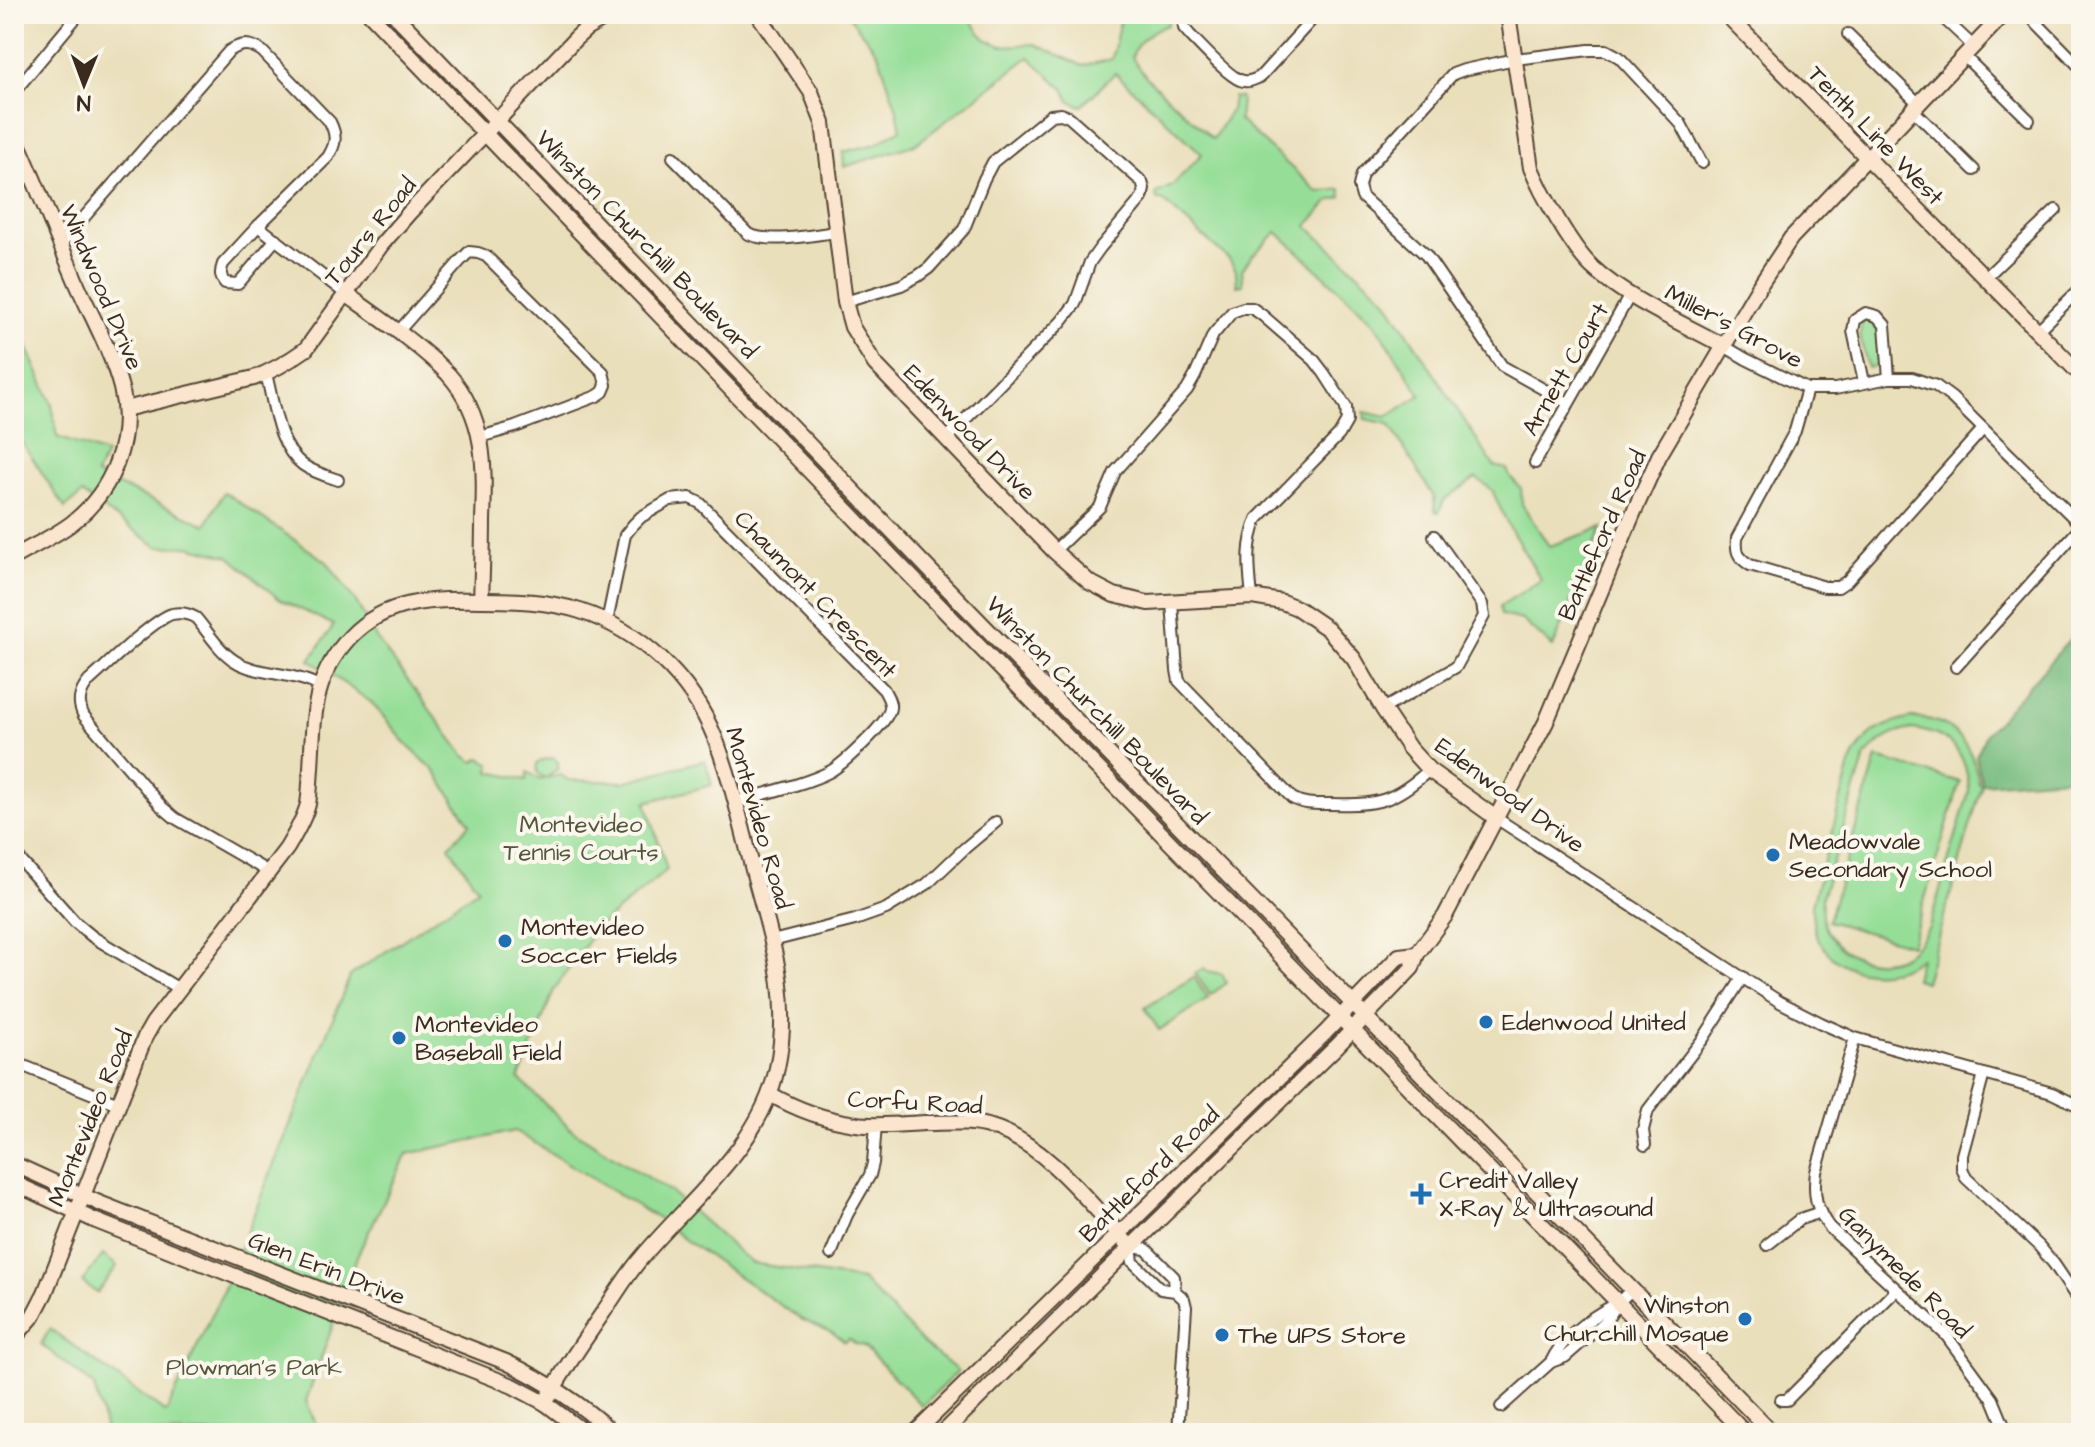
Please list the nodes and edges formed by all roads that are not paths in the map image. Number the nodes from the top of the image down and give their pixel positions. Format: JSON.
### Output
{"nodes":[{"id":1,"x":79,"y":14,"type":"edge"},
{"id":2,"x":370,"y":14,"type":"edge"},
{"id":3,"x":394,"y":14,"type":"edge"},
{"id":4,"x":612,"y":14,"type":"edge"},
{"id":5,"x":758,"y":14,"type":"edge"},
{"id":6,"x":1183,"y":14,"type":"edge"},
{"id":7,"x":1317,"y":14,"type":"edge"},
{"id":8,"x":1508,"y":14,"type":"edge"},
{"id":9,"x":1939,"y":14,"type":"edge"},
{"id":10,"x":2004,"y":14,"type":"edge"},
{"id":11,"x":2028,"y":14,"type":"edge"},
{"id":12,"x":1735,"y":17,"type":"edge"},
{"id":13,"x":1848,"y":34,"type":"dead end"},
{"id":14,"x":1968,"y":51,"type":"junction"},
{"id":15,"x":1515,"y":59,"type":"junction"},
{"id":16,"x":2077,"y":64,"type":"dead end"},
{"id":17,"x":14,"y":92,"type":"edge"},
{"id":18,"x":1916,"y":107,"type":"junction"},
{"id":19,"x":497,"y":120,"type":"junction"},
{"id":20,"x":2029,"y":120,"type":"dead end"},
{"id":21,"x":484,"y":133,"type":"junction"},
{"id":22,"x":14,"y":135,"type":"edge"},
{"id":23,"x":673,"y":157,"type":"dead end"},
{"id":24,"x":1867,"y":158,"type":"junction"},
{"id":25,"x":1702,"y":163,"type":"dead end"},
{"id":26,"x":20,"y":167,"type":"edge"},
{"id":27,"x":1974,"y":170,"type":"dead end"},
{"id":28,"x":2056,"y":210,"type":"dead end"},
{"id":29,"x":258,"y":226,"type":"junction"},
{"id":30,"x":836,"y":232,"type":"junction"},
{"id":31,"x":276,"y":239,"type":"junction"},
{"id":32,"x":60,"y":245,"type":"junction"},
{"id":33,"x":1985,"y":278,"type":"junction"},
{"id":34,"x":2081,"y":288,"type":"edge"},
{"id":35,"x":346,"y":294,"type":"junction"},
{"id":36,"x":1630,"y":295,"type":"junction"},
{"id":37,"x":845,"y":302,"type":"junction"},
{"id":38,"x":2037,"y":331,"type":"junction"},
{"id":39,"x":397,"y":333,"type":"junction"},
{"id":40,"x":1724,"y":346,"type":"junction"},
{"id":41,"x":266,"y":374,"type":"junction"},
{"id":42,"x":2081,"y":375,"type":"edge"},
{"id":43,"x":1889,"y":378,"type":"junction"},
{"id":44,"x":1864,"y":382,"type":"junction"},
{"id":45,"x":1807,"y":389,"type":"junction"},
{"id":46,"x":1568,"y":403,"type":"junction"},
{"id":47,"x":125,"y":409,"type":"junction"},
{"id":48,"x":1983,"y":429,"type":"junction"},
{"id":49,"x":480,"y":437,"type":"junction"},
{"id":50,"x":947,"y":438,"type":"junction"},
{"id":51,"x":1535,"y":463,"type":"dead end"},
{"id":52,"x":338,"y":480,"type":"dead end"},
{"id":53,"x":2081,"y":526,"type":"edge"},
{"id":54,"x":1434,"y":536,"type":"dead end"},
{"id":55,"x":1054,"y":551,"type":"junction"},
{"id":56,"x":14,"y":557,"type":"edge"},
{"id":57,"x":1252,"y":597,"type":"junction"},
{"id":58,"x":481,"y":600,"type":"junction"},
{"id":59,"x":1172,"y":603,"type":"junction"},
{"id":60,"x":607,"y":622,"type":"junction"},
{"id":61,"x":1956,"y":667,"type":"dead end"},
{"id":62,"x":319,"y":686,"type":"junction"},
{"id":63,"x":1383,"y":709,"type":"junction"},
{"id":64,"x":1429,"y":770,"type":"junction"},
{"id":65,"x":734,"y":802,"type":"junction"},
{"id":66,"x":1496,"y":818,"type":"junction"},
{"id":67,"x":996,"y":822,"type":"dead end"},
{"id":68,"x":14,"y":853,"type":"edge"},
{"id":69,"x":269,"y":872,"type":"junction"},
{"id":70,"x":772,"y":941,"type":"junction"},
{"id":71,"x":1417,"y":954,"type":"junction"},
{"id":72,"x":1743,"y":977,"type":"junction"},
{"id":73,"x":179,"y":989,"type":"junction"},
{"id":74,"x":1354,"y":1004,"type":"junction"},
{"id":75,"x":1341,"y":1017,"type":"junction"},
{"id":76,"x":1366,"y":1017,"type":"junction"},
{"id":77,"x":1353,"y":1030,"type":"junction"},
{"id":78,"x":1855,"y":1038,"type":"junction"},
{"id":79,"x":14,"y":1062,"type":"edge"},
{"id":80,"x":1984,"y":1074,"type":"junction"},
{"id":81,"x":770,"y":1094,"type":"junction"},
{"id":82,"x":118,"y":1104,"type":"junction"},
{"id":83,"x":2081,"y":1107,"type":"edge"},
{"id":84,"x":876,"y":1124,"type":"junction"},
{"id":85,"x":1645,"y":1145,"type":"dead end"},
{"id":86,"x":14,"y":1164,"type":"edge"},
{"id":87,"x":14,"y":1183,"type":"edge"},
{"id":88,"x":82,"y":1196,"type":"junction"},
{"id":89,"x":76,"y":1213,"type":"junction"},
{"id":90,"x":1818,"y":1213,"type":"junction"},
{"id":91,"x":1119,"y":1234,"type":"junction"},
{"id":92,"x":1767,"y":1245,"type":"dead end"},
{"id":93,"x":1131,"y":1247,"type":"junction"},
{"id":94,"x":831,"y":1254,"type":"dead end"},
{"id":95,"x":1632,"y":1289,"type":"junction"},
{"id":96,"x":1896,"y":1290,"type":"junction"},
{"id":97,"x":1175,"y":1291,"type":"junction"},
{"id":98,"x":1618,"y":1303,"type":"junction"},
{"id":99,"x":2081,"y":1304,"type":"edge"},
{"id":100,"x":14,"y":1338,"type":"edge"},
{"id":101,"x":554,"y":1386,"type":"junction"},
{"id":102,"x":1781,"y":1400,"type":"dead end"},
{"id":103,"x":545,"y":1403,"type":"junction"},
{"id":104,"x":1501,"y":1407,"type":"dead end"},
{"id":105,"x":585,"y":1433,"type":"edge"},
{"id":106,"x":613,"y":1433,"type":"edge"},
{"id":107,"x":915,"y":1433,"type":"edge"},
{"id":108,"x":943,"y":1433,"type":"edge"},
{"id":109,"x":1178,"y":1433,"type":"edge"},
{"id":110,"x":1745,"y":1433,"type":"edge"},
{"id":111,"x":1772,"y":1433,"type":"edge"},
{"id":112,"x":2007,"y":1433,"type":"edge"}],
"edges":[{"from":1,"to":17,"type":"street"},
{"from":2,"to":21,"type":"street","name":"Winston Churchill Boulevard"},
{"from":3,"to":19,"type":"street","name":"Winston Churchill Boulevard"},
{"from":4,"to":19,"type":"street","name":"Tours Road"},
{"from":5,"to":30,"type":"street","name":"Edenwood Drive"},
{"from":6,"to":7,"type":"street"},
{"from":8,"to":15,"type":"street","name":"Miller's Grove"},
{"from":9,"to":14,"type":"street"},
{"from":10,"to":14,"type":"street","name":"Battleford Road"},
{"from":11,"to":16,"type":"street"},
{"from":12,"to":24,"type":"street","name":"Tenth Line West"},
{"from":13,"to":18,"type":"street"},
{"from":14,"to":18,"type":"street","name":"Battleford Road"},
{"from":14,"to":20,"type":"street"},
{"from":15,"to":25,"type":"street"},
{"from":15,"to":36,"type":"street","name":"Miller's Grove"},
{"from":15,"to":46,"type":"street"},
{"from":18,"to":24,"type":"street","name":"Battleford Road"},
{"from":18,"to":27,"type":"street"},
{"from":19,"to":21,"type":"street","name":"Tours Road"},
{"from":19,"to":74,"type":"street","name":"Winston Churchill Boulevard"},
{"from":21,"to":35,"type":"street","name":"Tours Road"},
{"from":21,"to":75,"type":"street","name":"Winston Churchill Boulevard"},
{"from":22,"to":26,"type":"street","name":"Windwood Drive"},
{"from":23,"to":30,"type":"street"},
{"from":24,"to":33,"type":"street","name":"Tenth Line West"},
{"from":24,"to":40,"type":"street","name":"Battleford Road"},
{"from":26,"to":32,"type":"street","name":"Windwood Drive"},
{"from":28,"to":33,"type":"street"},
{"from":29,"to":31,"type":"street"},
{"from":29,"to":31,"type":"street"},
{"from":29,"to":32,"type":"street"},
{"from":30,"to":37,"type":"street","name":"Edenwood Drive"},
{"from":31,"to":35,"type":"street"},
{"from":32,"to":47,"type":"street","name":"Windwood Drive"},
{"from":33,"to":38,"type":"street","name":"Tenth Line West"},
{"from":34,"to":38,"type":"street"},
{"from":35,"to":39,"type":"street"},
{"from":35,"to":41,"type":"street","name":"Tours Road"},
{"from":36,"to":40,"type":"street","name":"Miller's Grove"},
{"from":36,"to":46,"type":"street","name":"Arnett Court"},
{"from":37,"to":50,"type":"street","name":"Edenwood Drive"},
{"from":37,"to":50,"type":"street"},
{"from":38,"to":42,"type":"street","name":"Tenth Line West"},
{"from":39,"to":49,"type":"street"},
{"from":39,"to":49,"type":"street"},
{"from":40,"to":45,"type":"street","name":"Miller's Grove"},
{"from":40,"to":66,"type":"street","name":"Battleford Road"},
{"from":41,"to":47,"type":"street","name":"Tours Road"},
{"from":41,"to":52,"type":"street"},
{"from":43,"to":44,"type":"street","name":"Miller's Grove"},
{"from":43,"to":44,"type":"street"},
{"from":43,"to":48,"type":"street","name":"Miller's Grove"},
{"from":44,"to":45,"type":"street","name":"Miller's Grove"},
{"from":45,"to":48,"type":"street"},
{"from":46,"to":51,"type":"street","name":"Arnett Court"},
{"from":47,"to":56,"type":"street","name":"Windwood Drive"},
{"from":48,"to":53,"type":"street","name":"Miller's Grove"},
{"from":49,"to":58,"type":"street"},
{"from":50,"to":55,"type":"street","name":"Edenwood Drive"},
{"from":53,"to":61,"type":"street"},
{"from":54,"to":63,"type":"street"},
{"from":55,"to":57,"type":"street"},
{"from":55,"to":59,"type":"street","name":"Edenwood Drive"},
{"from":57,"to":59,"type":"street","name":"Edenwood Drive"},
{"from":57,"to":63,"type":"street","name":"Edenwood Drive"},
{"from":58,"to":60,"type":"street","name":"Montevideo Road"},
{"from":58,"to":62,"type":"street","name":"Montevideo Road"},
{"from":59,"to":64,"type":"street"},
{"from":60,"to":65,"type":"street","name":"Montevideo Road"},
{"from":60,"to":65,"type":"street","name":"Chaumont Crescent"},
{"from":62,"to":69,"type":"street","name":"Montevideo Road"},
{"from":62,"to":69,"type":"street"},
{"from":63,"to":64,"type":"street","name":"Edenwood Drive"},
{"from":64,"to":66,"type":"street","name":"Edenwood Drive"},
{"from":65,"to":70,"type":"street","name":"Montevideo Road"},
{"from":66,"to":71,"type":"street","name":"Battleford Road"},
{"from":66,"to":72,"type":"street","name":"Edenwood Drive"},
{"from":67,"to":70,"type":"street"},
{"from":68,"to":73,"type":"street"},
{"from":69,"to":73,"type":"street","name":"Montevideo Road"},
{"from":70,"to":81,"type":"street","name":"Montevideo Road"},
{"from":71,"to":74,"type":"street","name":"Battleford Road"},
{"from":71,"to":76,"type":"street","name":"Battleford Road"},
{"from":72,"to":78,"type":"street","name":"Edenwood Drive"},
{"from":72,"to":85,"type":"street"},
{"from":73,"to":82,"type":"street","name":"Montevideo Road"},
{"from":74,"to":75,"type":"street","name":"Battleford Road"},
{"from":74,"to":76,"type":"street","name":"Winston Churchill Boulevard"},
{"from":75,"to":77,"type":"street","name":"Winston Churchill Boulevard"},
{"from":75,"to":91,"type":"street","name":"Battleford Road"},
{"from":76,"to":77,"type":"street","name":"Battleford Road"},
{"from":76,"to":95,"type":"street","name":"Winston Churchill Boulevard"},
{"from":77,"to":93,"type":"street","name":"Battleford Road"},
{"from":77,"to":98,"type":"street","name":"Winston Churchill Boulevard"},
{"from":78,"to":80,"type":"street","name":"Edenwood Drive"},
{"from":78,"to":90,"type":"street","name":"Ganymede Road"},
{"from":79,"to":82,"type":"street"},
{"from":80,"to":83,"type":"street","name":"Edenwood Drive"},
{"from":80,"to":99,"type":"street"},
{"from":81,"to":84,"type":"street","name":"Corfu Road"},
{"from":81,"to":101,"type":"street","name":"Montevideo Road"},
{"from":82,"to":88,"type":"street","name":"Montevideo Road"},
{"from":84,"to":91,"type":"street","name":"Corfu Road"},
{"from":84,"to":94,"type":"street"},
{"from":86,"to":88,"type":"street","name":"Glen Erin Drive"},
{"from":87,"to":89,"type":"street","name":"Glen Erin Drive"},
{"from":88,"to":89,"type":"street","name":"Montevideo Road"},
{"from":88,"to":101,"type":"street","name":"Glen Erin Drive"},
{"from":89,"to":100,"type":"street","name":"Montevideo Road"},
{"from":89,"to":103,"type":"street","name":"Glen Erin Drive"},
{"from":90,"to":92,"type":"street"},
{"from":90,"to":96,"type":"street","name":"Ganymede Road"},
{"from":91,"to":93,"type":"street","name":"Corfu Road"},
{"from":91,"to":107,"type":"street","name":"Battleford Road"},
{"from":93,"to":97,"type":"street"},
{"from":93,"to":97,"type":"street"},
{"from":93,"to":108,"type":"street","name":"Battleford Road"},
{"from":95,"to":98,"type":"street"},
{"from":95,"to":111,"type":"street","name":"Winston Churchill Boulevard"},
{"from":96,"to":102,"type":"street"},
{"from":96,"to":112,"type":"street","name":"Ganymede Road"},
{"from":97,"to":109,"type":"street"},
{"from":98,"to":104,"type":"street"},
{"from":98,"to":110,"type":"street","name":"Winston Churchill Boulevard"},
{"from":101,"to":103,"type":"street","name":"Montevideo Road"},
{"from":101,"to":106,"type":"street","name":"Glen Erin Drive"},
{"from":103,"to":105,"type":"street","name":"Glen Erin Drive"}]}
